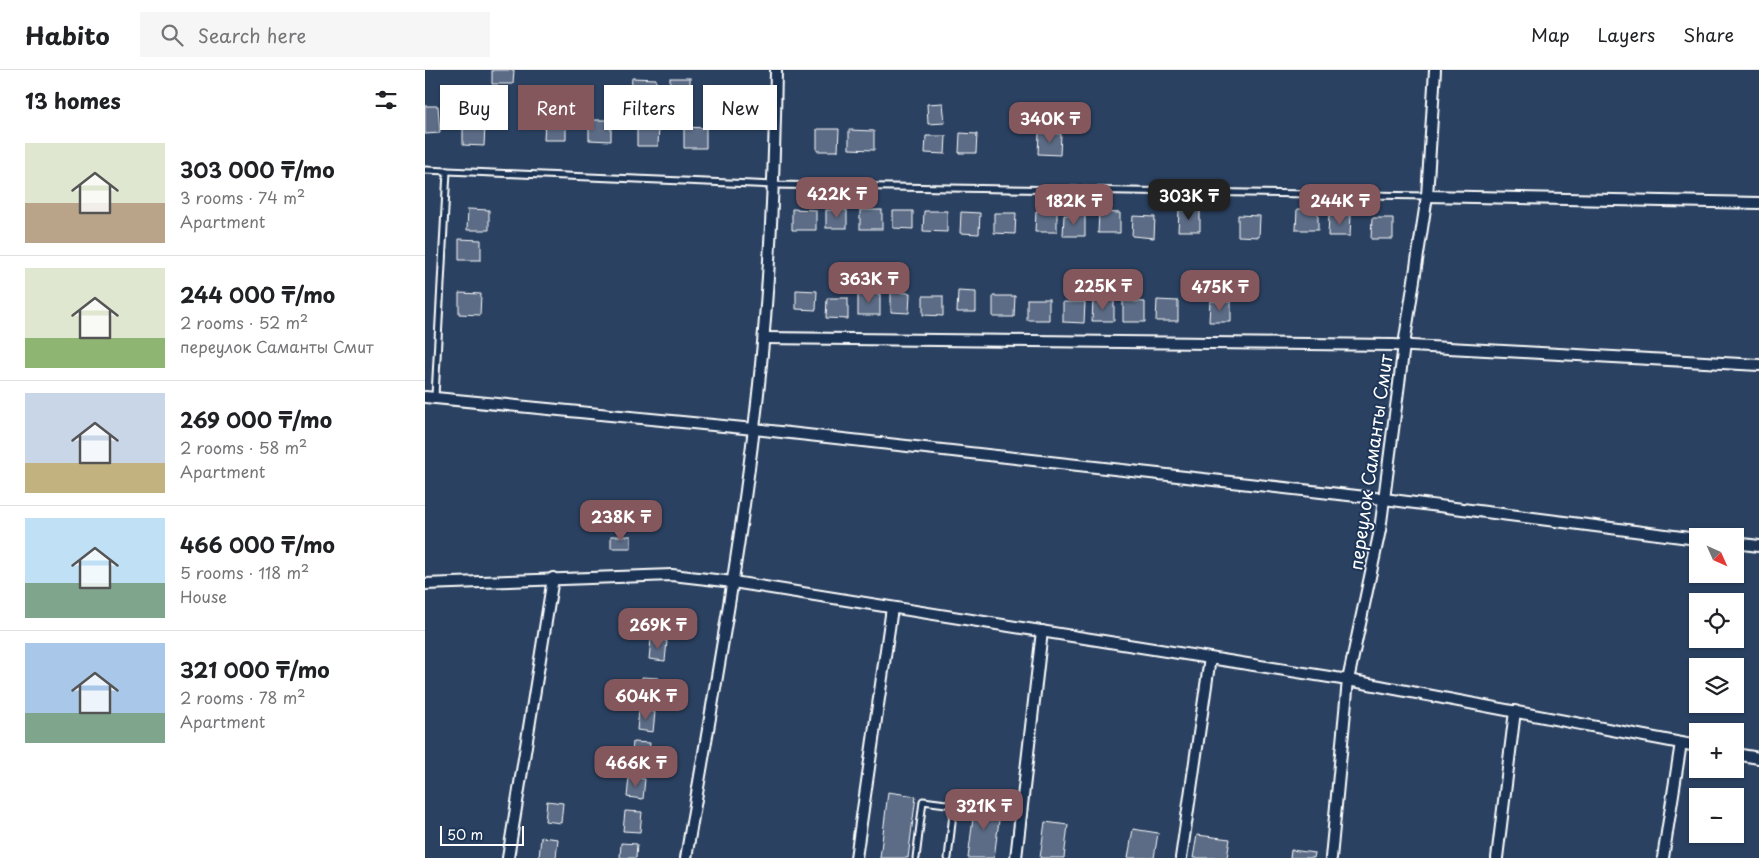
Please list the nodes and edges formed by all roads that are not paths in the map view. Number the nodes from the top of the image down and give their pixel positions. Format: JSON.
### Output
{"nodes":[{"id":1,"x":777,"y":70,"type":"edge"},
{"id":2,"x":1435,"y":70,"type":"edge"},
{"id":3,"x":425,"y":170,"type":"edge"},
{"id":4,"x":447,"y":171,"type":"junction"},
{"id":5,"x":774,"y":185,"type":"junction"},
{"id":6,"x":1427,"y":196,"type":"junction"},
{"id":7,"x":1759,"y":203,"type":"edge"},
{"id":8,"x":764,"y":338,"type":"junction"},
{"id":9,"x":1403,"y":345,"type":"junction"},
{"id":10,"x":1759,"y":365,"type":"edge"},
{"id":11,"x":430,"y":397,"type":"edge"},
{"id":12,"x":754,"y":429,"type":"junction"},
{"id":13,"x":1385,"y":499,"type":"junction"},
{"id":14,"x":1689,"y":538,"type":"edge"},
{"id":15,"x":1744,"y":544,"type":"edge"},
{"id":16,"x":1759,"y":546,"type":"edge"},
{"id":17,"x":553,"y":578,"type":"junction"},
{"id":18,"x":733,"y":582,"type":"junction"},
{"id":19,"x":425,"y":584,"type":"edge"},
{"id":20,"x":893,"y":608,"type":"junction"},
{"id":21,"x":1042,"y":631,"type":"junction"},
{"id":22,"x":1211,"y":658,"type":"junction"},
{"id":23,"x":1348,"y":680,"type":"junction"},
{"id":24,"x":1515,"y":711,"type":"junction"},
{"id":25,"x":1681,"y":743,"type":"junction"},
{"id":26,"x":1689,"y":744,"type":"edge"},
{"id":27,"x":1744,"y":756,"type":"edge"},
{"id":28,"x":1759,"y":758,"type":"edge"},
{"id":29,"x":508,"y":858,"type":"edge"},
{"id":30,"x":686,"y":858,"type":"edge"},
{"id":31,"x":856,"y":858,"type":"edge"},
{"id":32,"x":916,"y":858,"type":"edge"},
{"id":33,"x":948,"y":858,"type":"edge"},
{"id":34,"x":1016,"y":858,"type":"edge"},
{"id":35,"x":1181,"y":858,"type":"edge"},
{"id":36,"x":1331,"y":858,"type":"edge"},
{"id":37,"x":1497,"y":858,"type":"edge"},
{"id":38,"x":1663,"y":858,"type":"edge"}],
"edges":[{"from":1,"to":5,"type":"street"},
{"from":2,"to":6,"type":"street","name":"переулок Саманты Смит"},
{"from":3,"to":4,"type":"lane"},
{"from":4,"to":5,"type":"lane"},
{"from":4,"to":11,"type":"lane"},
{"from":5,"to":6,"type":"lane"},
{"from":5,"to":8,"type":"street"},
{"from":6,"to":7,"type":"street"},
{"from":6,"to":9,"type":"street","name":"переулок Саманты Смит"},
{"from":8,"to":9,"type":"street"},
{"from":8,"to":12,"type":"street"},
{"from":9,"to":10,"type":"street"},
{"from":9,"to":13,"type":"street","name":"переулок Саманты Смит"},
{"from":11,"to":12,"type":"street"},
{"from":12,"to":13,"type":"street"},
{"from":12,"to":18,"type":"street"},
{"from":13,"to":14,"type":"street"},
{"from":13,"to":23,"type":"street","name":"переулок Саманты Смит"},
{"from":15,"to":16,"type":"street"},
{"from":17,"to":18,"type":"street"},
{"from":17,"to":19,"type":"street"},
{"from":17,"to":29,"type":"street"},
{"from":18,"to":20,"type":"street"},
{"from":18,"to":30,"type":"street"},
{"from":20,"to":21,"type":"street"},
{"from":20,"to":31,"type":"street"},
{"from":21,"to":22,"type":"street"},
{"from":21,"to":34,"type":"street"},
{"from":22,"to":23,"type":"street"},
{"from":22,"to":35,"type":"street"},
{"from":23,"to":24,"type":"street"},
{"from":23,"to":36,"type":"street","name":"переулок Саманты Смит"},
{"from":24,"to":25,"type":"street"},
{"from":24,"to":37,"type":"street"},
{"from":25,"to":26,"type":"street"},
{"from":25,"to":38,"type":"street"},
{"from":27,"to":28,"type":"street"},
{"from":32,"to":33,"type":"lane"}]}
